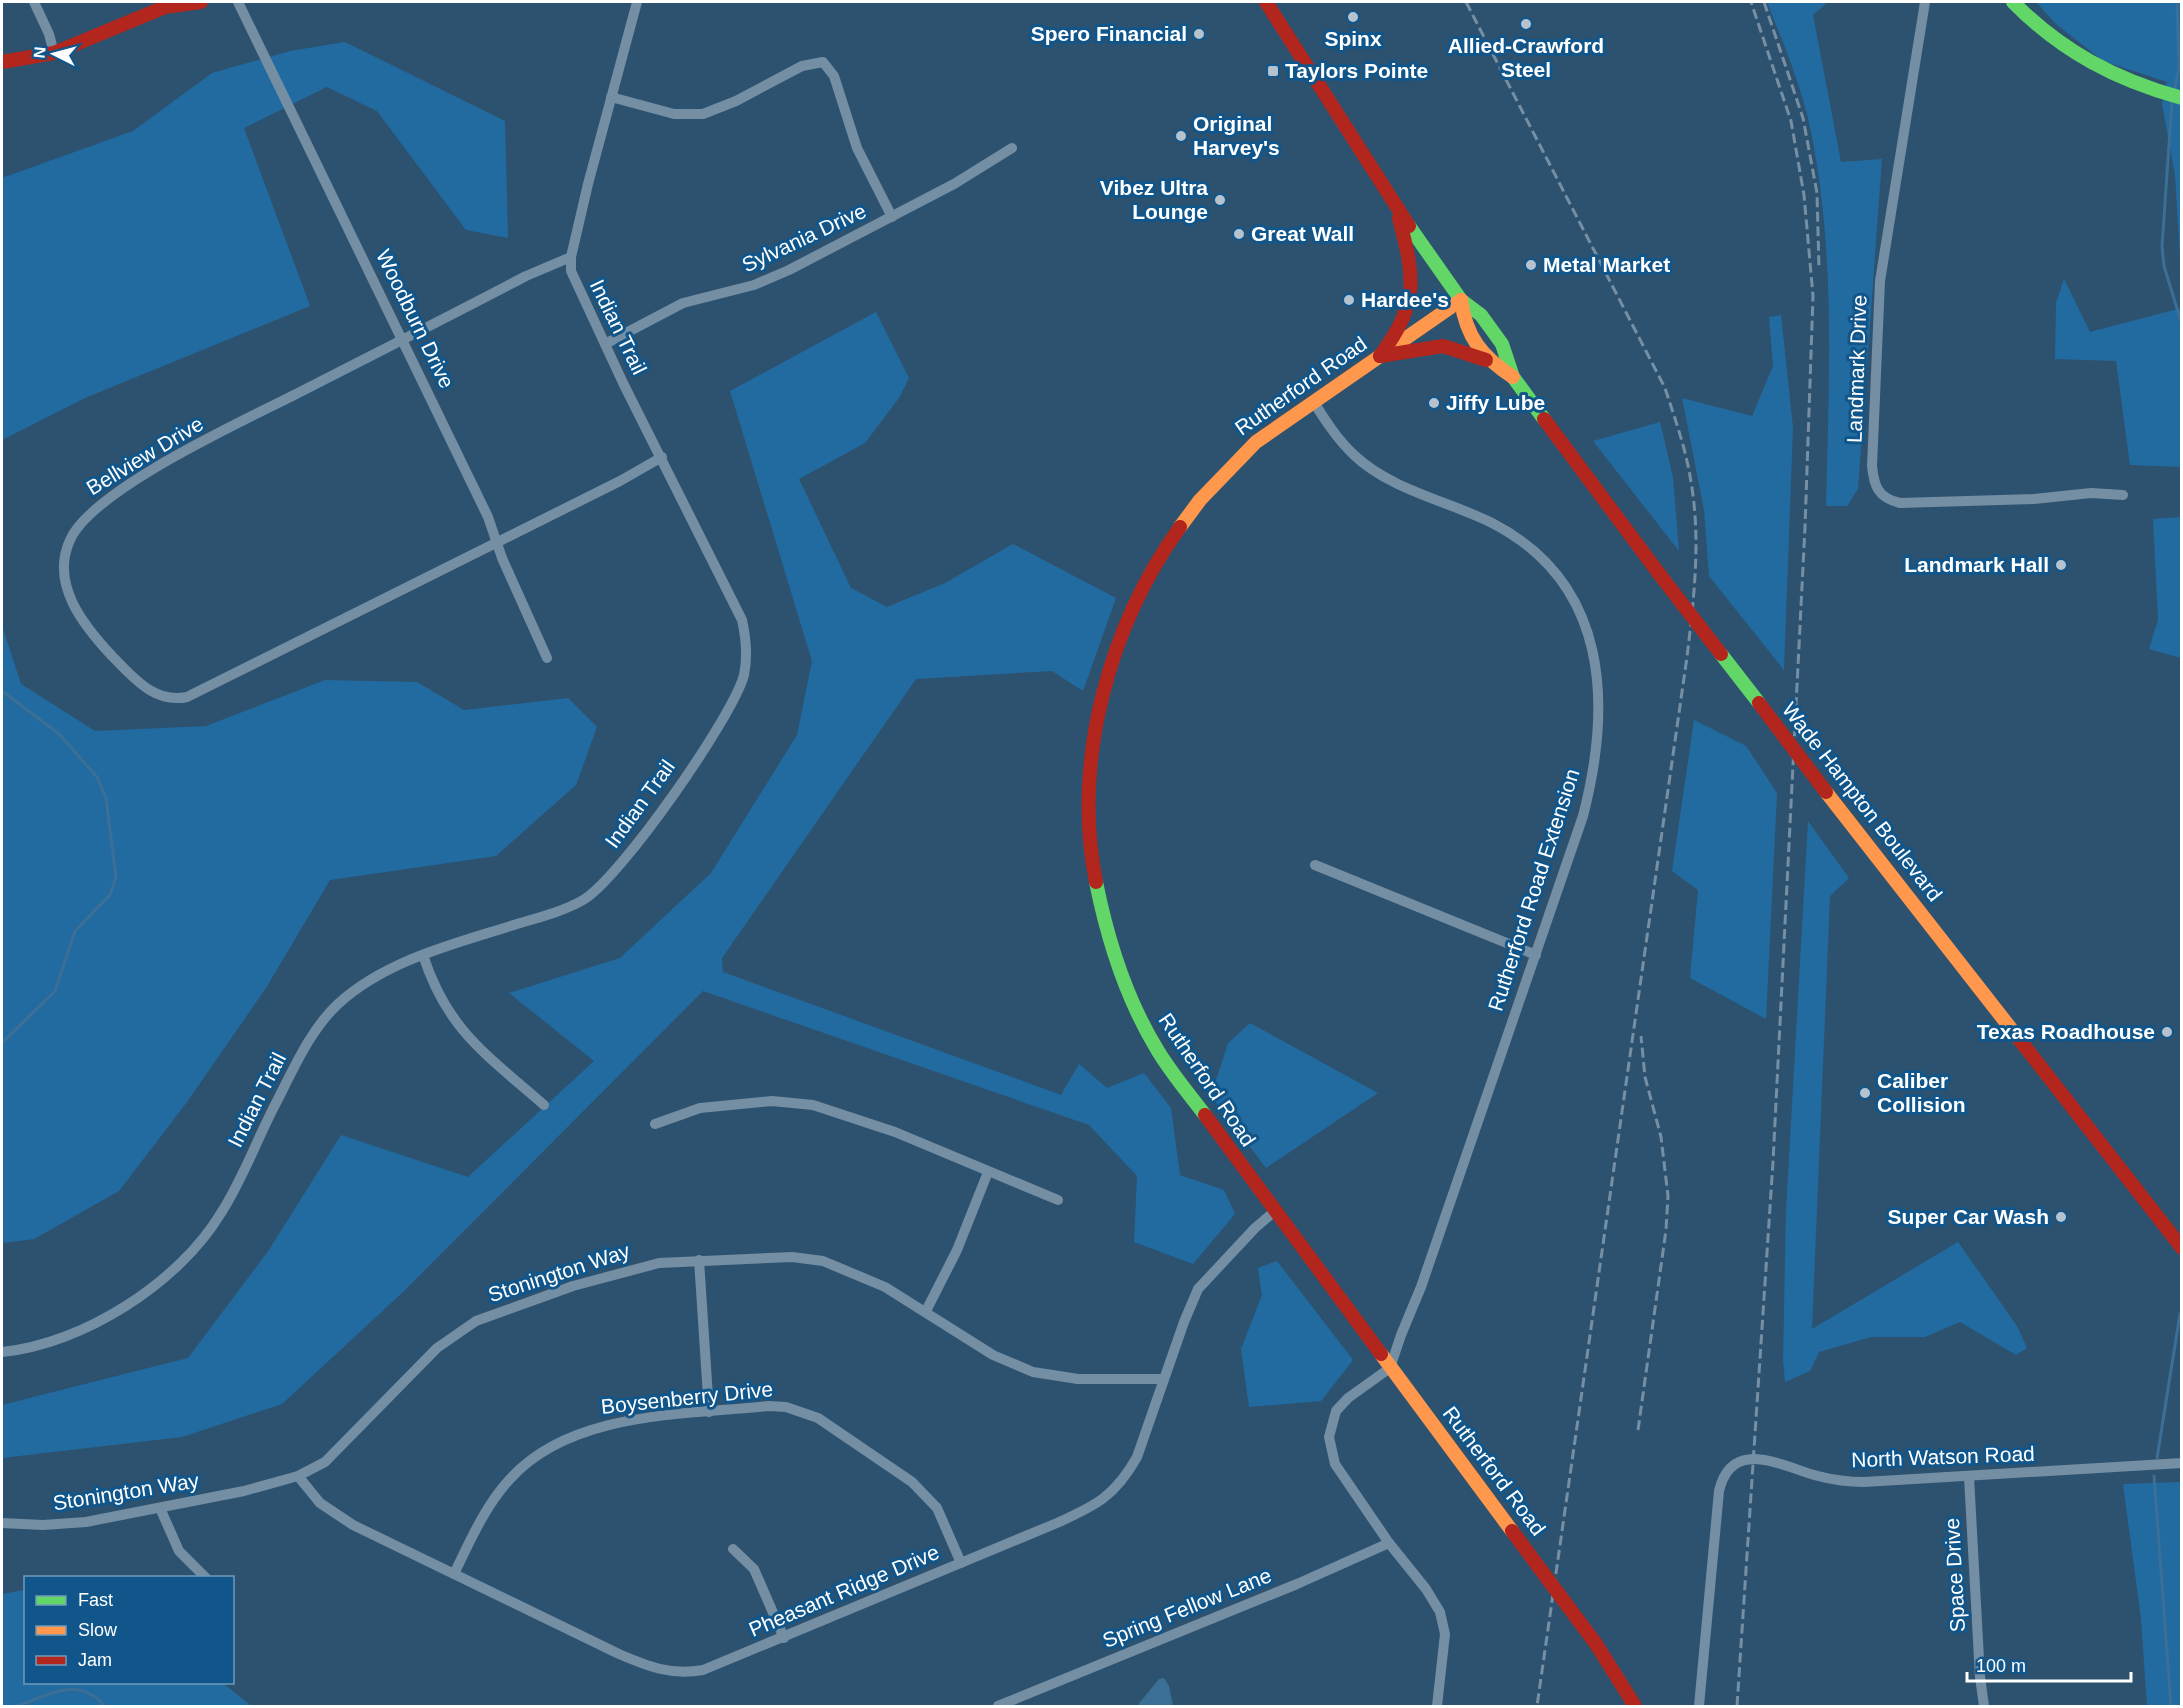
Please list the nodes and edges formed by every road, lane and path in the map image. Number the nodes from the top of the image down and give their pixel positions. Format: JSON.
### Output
{"nodes":[{"id":1,"x":34,"y":2,"type":"edge"},
{"id":2,"x":201,"y":2,"type":"edge"},
{"id":3,"x":238,"y":2,"type":"edge"},
{"id":4,"x":638,"y":2,"type":"edge"},
{"id":5,"x":1266,"y":2,"type":"edge"},
{"id":6,"x":1925,"y":2,"type":"edge"},
{"id":7,"x":2013,"y":2,"type":"edge"},
{"id":8,"x":54,"y":53,"type":"junction"},
{"id":9,"x":2,"y":62,"type":"edge"},
{"id":10,"x":2175,"y":96,"type":"edge"},
{"id":11,"x":611,"y":97,"type":"junction"},
{"id":12,"x":1012,"y":148,"type":"dead end"},
{"id":13,"x":1395,"y":203,"type":"junction"},
{"id":14,"x":892,"y":217,"type":"junction"},
{"id":15,"x":571,"y":257,"type":"junction"},
{"id":16,"x":1461,"y":300,"type":"junction"},
{"id":17,"x":402,"y":339,"type":"junction"},
{"id":18,"x":605,"y":344,"type":"junction"},
{"id":19,"x":1380,"y":356,"type":"junction"},
{"id":20,"x":1486,"y":360,"type":"junction"},
{"id":21,"x":1513,"y":377,"type":"junction"},
{"id":22,"x":1313,"y":401,"type":"junction"},
{"id":23,"x":662,"y":457,"type":"junction"},
{"id":24,"x":2123,"y":495,"type":"dead end"},
{"id":25,"x":496,"y":542,"type":"junction"},
{"id":26,"x":547,"y":658,"type":"dead end"},
{"id":27,"x":1315,"y":866,"type":"dead end"},
{"id":28,"x":423,"y":955,"type":"junction"},
{"id":29,"x":1536,"y":955,"type":"junction"},
{"id":30,"x":544,"y":1105,"type":"dead end"},
{"id":31,"x":655,"y":1124,"type":"dead end"},
{"id":32,"x":988,"y":1172,"type":"junction"},
{"id":33,"x":1058,"y":1200,"type":"dead end"},
{"id":34,"x":1275,"y":1211,"type":"junction"},
{"id":35,"x":2181,"y":1248,"type":"edge"},
{"id":36,"x":699,"y":1260,"type":"junction"},
{"id":37,"x":926,"y":1311,"type":"junction"},
{"id":38,"x":2,"y":1352,"type":"edge"},
{"id":39,"x":1390,"y":1368,"type":"junction"},
{"id":40,"x":1164,"y":1379,"type":"junction"},
{"id":41,"x":709,"y":1412,"type":"junction"},
{"id":42,"x":2181,"y":1463,"type":"edge"},
{"id":43,"x":298,"y":1476,"type":"junction"},
{"id":44,"x":1969,"y":1477,"type":"junction"},
{"id":45,"x":160,"y":1508,"type":"junction"},
{"id":46,"x":2,"y":1523,"type":"edge"},
{"id":47,"x":1389,"y":1543,"type":"junction"},
{"id":48,"x":733,"y":1549,"type":"dead end"},
{"id":49,"x":961,"y":1563,"type":"junction"},
{"id":50,"x":454,"y":1574,"type":"junction"},
{"id":51,"x":204,"y":1576,"type":"edge"},
{"id":52,"x":784,"y":1638,"type":"junction"},
{"id":53,"x":1699,"y":1705,"type":"edge"},
{"id":54,"x":1634,"y":1706,"type":"edge"},
{"id":55,"x":998,"y":1707,"type":"edge"},
{"id":56,"x":1437,"y":1707,"type":"edge"},
{"id":57,"x":1984,"y":1707,"type":"edge"}],
"edges":[{"from":1,"to":8,"type":"street"},
{"from":2,"to":8,"type":"main road"},
{"from":3,"to":17,"type":"street","name":"Woodburn Drive"},
{"from":4,"to":11,"type":"street","name":"Indian Trail"},
{"from":5,"to":13,"type":"main road","name":"Wade Hampton Boulevard"},
{"from":6,"to":24,"type":"street","name":"Landmark Drive"},
{"from":7,"to":10,"type":"main road"},
{"from":8,"to":9,"type":"main road"},
{"from":11,"to":14,"type":"street"},
{"from":11,"to":15,"type":"street","name":"Indian Trail"},
{"from":12,"to":14,"type":"street","name":"Sylvania Drive"},
{"from":13,"to":16,"type":"main road","name":"Wade Hampton Boulevard"},
{"from":13,"to":19,"type":"main road"},
{"from":14,"to":18,"type":"street","name":"Sylvania Drive"},
{"from":15,"to":17,"type":"street","name":"Bellview Drive"},
{"from":15,"to":18,"type":"street","name":"Indian Trail"},
{"from":16,"to":19,"type":"main road","name":"Rutherford Road"},
{"from":16,"to":20,"type":"main road","name":"Wade Hampton Boulevard"},
{"from":16,"to":21,"type":"main road","name":"Wade Hampton Boulevard"},
{"from":17,"to":25,"type":"street","name":"Woodburn Drive"},
{"from":17,"to":25,"type":"street","name":"Bellview Drive"},
{"from":18,"to":23,"type":"street","name":"Indian Trail"},
{"from":19,"to":20,"type":"main road"},
{"from":19,"to":22,"type":"main road","name":"Rutherford Road"},
{"from":20,"to":21,"type":"main road","name":"Wade Hampton Boulevard"},
{"from":21,"to":35,"type":"main road","name":"Wade Hampton Boulevard","bridge":true},
{"from":22,"to":29,"type":"street","name":"Rutherford Road Extension"},
{"from":22,"to":34,"type":"main road","name":"Rutherford Road"},
{"from":23,"to":25,"type":"street","name":"Bellview Drive"},
{"from":23,"to":28,"type":"street","name":"Indian Trail"},
{"from":25,"to":26,"type":"street","name":"Woodburn Drive"},
{"from":27,"to":29,"type":"street"},
{"from":28,"to":30,"type":"street"},
{"from":28,"to":38,"type":"street","name":"Indian Trail"},
{"from":29,"to":39,"type":"street","name":"Rutherford Road Extension"},
{"from":31,"to":32,"type":"street"},
{"from":32,"to":33,"type":"street"},
{"from":32,"to":37,"type":"street"},
{"from":34,"to":39,"type":"main road","name":"Rutherford Road"},
{"from":34,"to":40,"type":"street","name":"Pheasant Ridge Drive"},
{"from":36,"to":37,"type":"street","name":"Stonington Way"},
{"from":36,"to":41,"type":"street"},
{"from":36,"to":43,"type":"street","name":"Stonington Way"},
{"from":37,"to":40,"type":"street","name":"Stonington Way"},
{"from":39,"to":47,"type":"street"},
{"from":39,"to":54,"type":"main road","name":"Rutherford Road","bridge":true},
{"from":40,"to":49,"type":"street","name":"Pheasant Ridge Drive"},
{"from":41,"to":49,"type":"street","name":"Boysenberry Drive"},
{"from":41,"to":50,"type":"street","name":"Boysenberry Drive"},
{"from":42,"to":44,"type":"street","name":"North Watson Road"},
{"from":43,"to":45,"type":"street","name":"Stonington Way"},
{"from":43,"to":50,"type":"street","name":"Pheasant Ridge Drive"},
{"from":44,"to":53,"type":"street","name":"North Watson Road"},
{"from":44,"to":57,"type":"street","name":"Space Drive"},
{"from":45,"to":46,"type":"street","name":"Stonington Way"},
{"from":45,"to":51,"type":"street"},
{"from":47,"to":55,"type":"street","name":"Spring Fellow Lane"},
{"from":47,"to":56,"type":"street"},
{"from":48,"to":52,"type":"street"},
{"from":49,"to":52,"type":"street","name":"Pheasant Ridge Drive"},
{"from":50,"to":52,"type":"street","name":"Pheasant Ridge Drive"}]}
